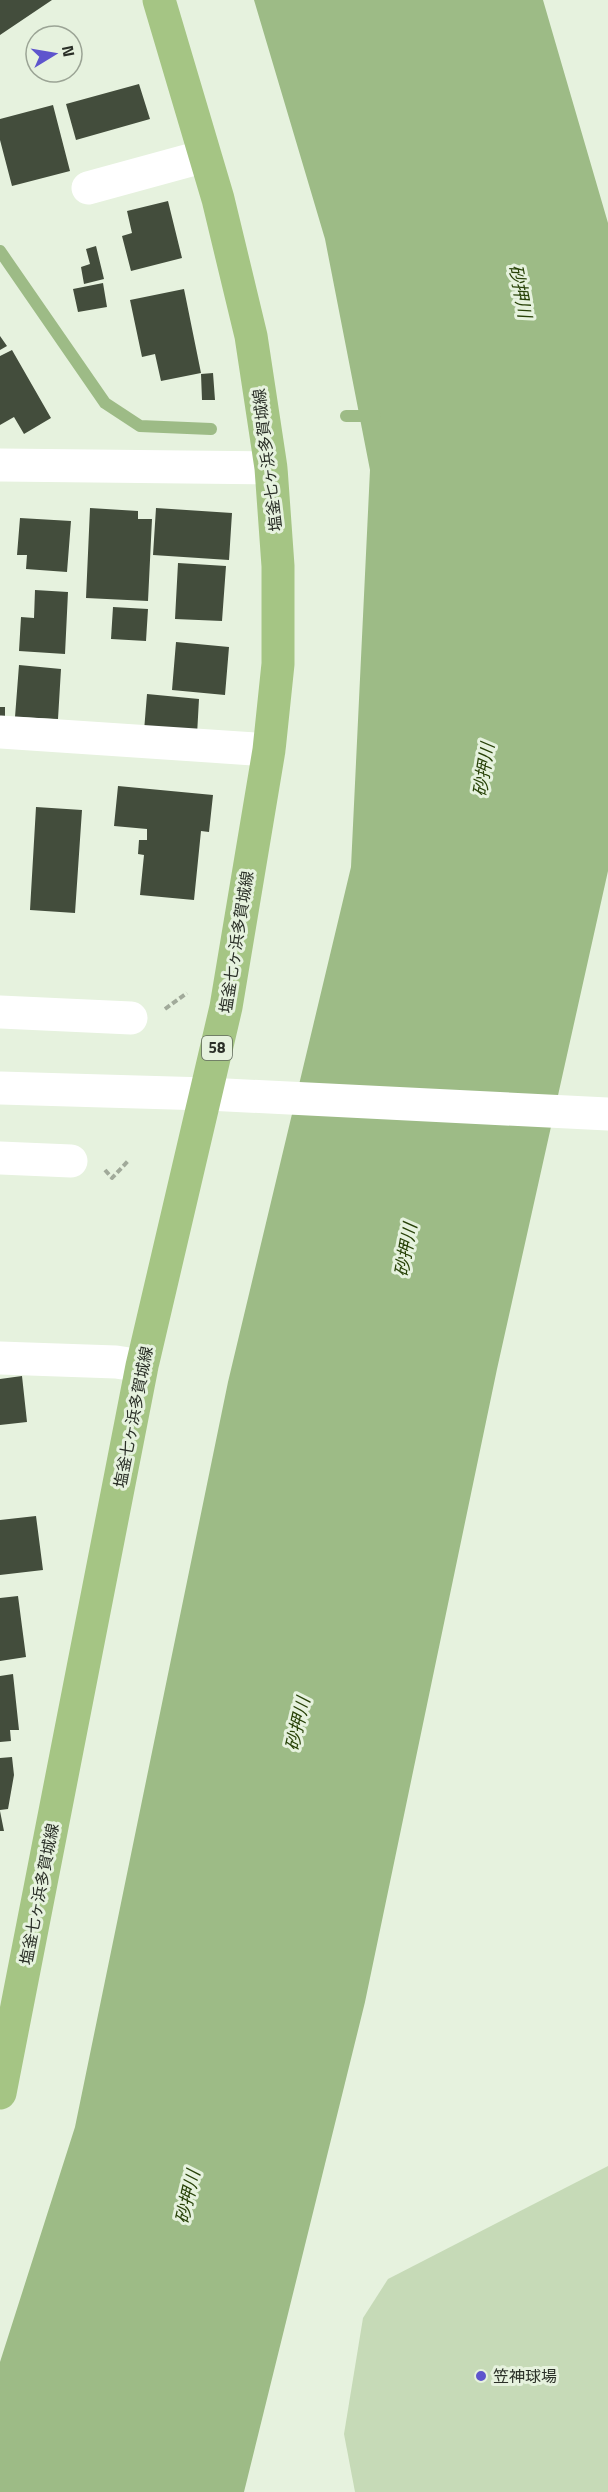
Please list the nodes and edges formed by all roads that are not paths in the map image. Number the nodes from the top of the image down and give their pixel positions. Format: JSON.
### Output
{"nodes":[{"id":1,"x":159,"y":0,"type":"edge"},
{"id":2,"x":205,"y":156,"type":"junction"},
{"id":3,"x":88,"y":188,"type":"dead end"},
{"id":4,"x":0,"y":466,"type":"edge"},
{"id":5,"x":271,"y":468,"type":"junction"},
{"id":6,"x":0,"y":732,"type":"edge"},
{"id":7,"x":269,"y":750,"type":"junction"},
{"id":8,"x":0,"y":1012,"type":"edge"},
{"id":9,"x":131,"y":1018,"type":"dead end"},
{"id":10,"x":0,"y":1088,"type":"edge"},
{"id":11,"x":207,"y":1094,"type":"junction"},
{"id":12,"x":602,"y":1114,"type":"edge"},
{"id":13,"x":0,"y":1158,"type":"edge"},
{"id":14,"x":71,"y":1161,"type":"dead end"},
{"id":15,"x":0,"y":1358,"type":"edge"},
{"id":16,"x":142,"y":1366,"type":"junction"},
{"id":17,"x":0,"y":2093,"type":"edge"}],
"edges":[{"from":1,"to":2,"type":"main road","name":"塩釜七ヶ浜多賀城線","number":"58"},
{"from":2,"to":3,"type":"street"},
{"from":2,"to":5,"type":"main road","name":"塩釜七ヶ浜多賀城線","number":"58"},
{"from":4,"to":5,"type":"street"},
{"from":5,"to":7,"type":"main road","name":"塩釜七ヶ浜多賀城線","number":"58"},
{"from":6,"to":7,"type":"street"},
{"from":7,"to":11,"type":"main road","name":"塩釜七ヶ浜多賀城線","number":"58"},
{"from":8,"to":9,"type":"street"},
{"from":10,"to":11,"type":"street"},
{"from":11,"to":12,"type":"street"},
{"from":11,"to":16,"type":"main road","name":"塩釜七ヶ浜多賀城線","number":"58"},
{"from":13,"to":14,"type":"street"},
{"from":15,"to":16,"type":"street"},
{"from":16,"to":17,"type":"main road","name":"塩釜七ヶ浜多賀城線","number":"58"}]}
